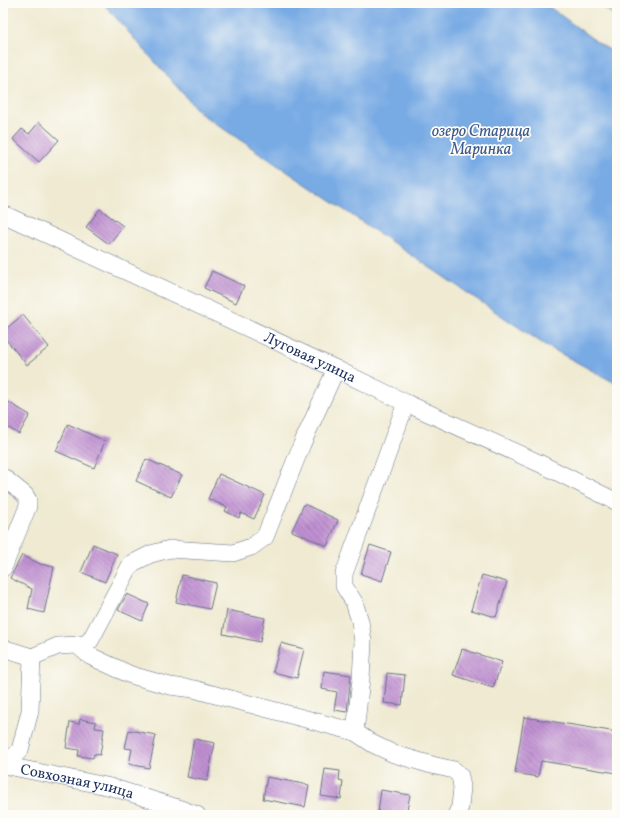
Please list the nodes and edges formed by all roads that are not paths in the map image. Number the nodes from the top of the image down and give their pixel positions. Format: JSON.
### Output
{"nodes":[{"id":1,"x":3,"y":214,"type":"edge"},
{"id":2,"x":336,"y":369,"type":"junction"},
{"id":3,"x":406,"y":403,"type":"junction"},
{"id":4,"x":3,"y":477,"type":"edge"},
{"id":5,"x":617,"y":502,"type":"edge"},
{"id":6,"x":3,"y":568,"type":"edge"},
{"id":7,"x":77,"y":645,"type":"junction"},
{"id":8,"x":3,"y":648,"type":"edge"},
{"id":9,"x":32,"y":657,"type":"junction"},
{"id":10,"x":355,"y":732,"type":"junction"},
{"id":11,"x":4,"y":765,"type":"edge"},
{"id":12,"x":197,"y":815,"type":"edge"},
{"id":13,"x":456,"y":815,"type":"edge"}],
"edges":[{"from":1,"to":2,"type":"street","name":"Луговая улица"},
{"from":2,"to":3,"type":"street","name":"Луговая улица"},
{"from":2,"to":7,"type":"street"},
{"from":3,"to":5,"type":"street","name":"Луговая улица"},
{"from":3,"to":10,"type":"street"},
{"from":4,"to":6,"type":"street"},
{"from":7,"to":9,"type":"street"},
{"from":7,"to":10,"type":"street"},
{"from":8,"to":9,"type":"street"},
{"from":9,"to":11,"type":"street"},
{"from":10,"to":13,"type":"street"},
{"from":11,"to":12,"type":"street","name":"Совхозная улица"}]}
